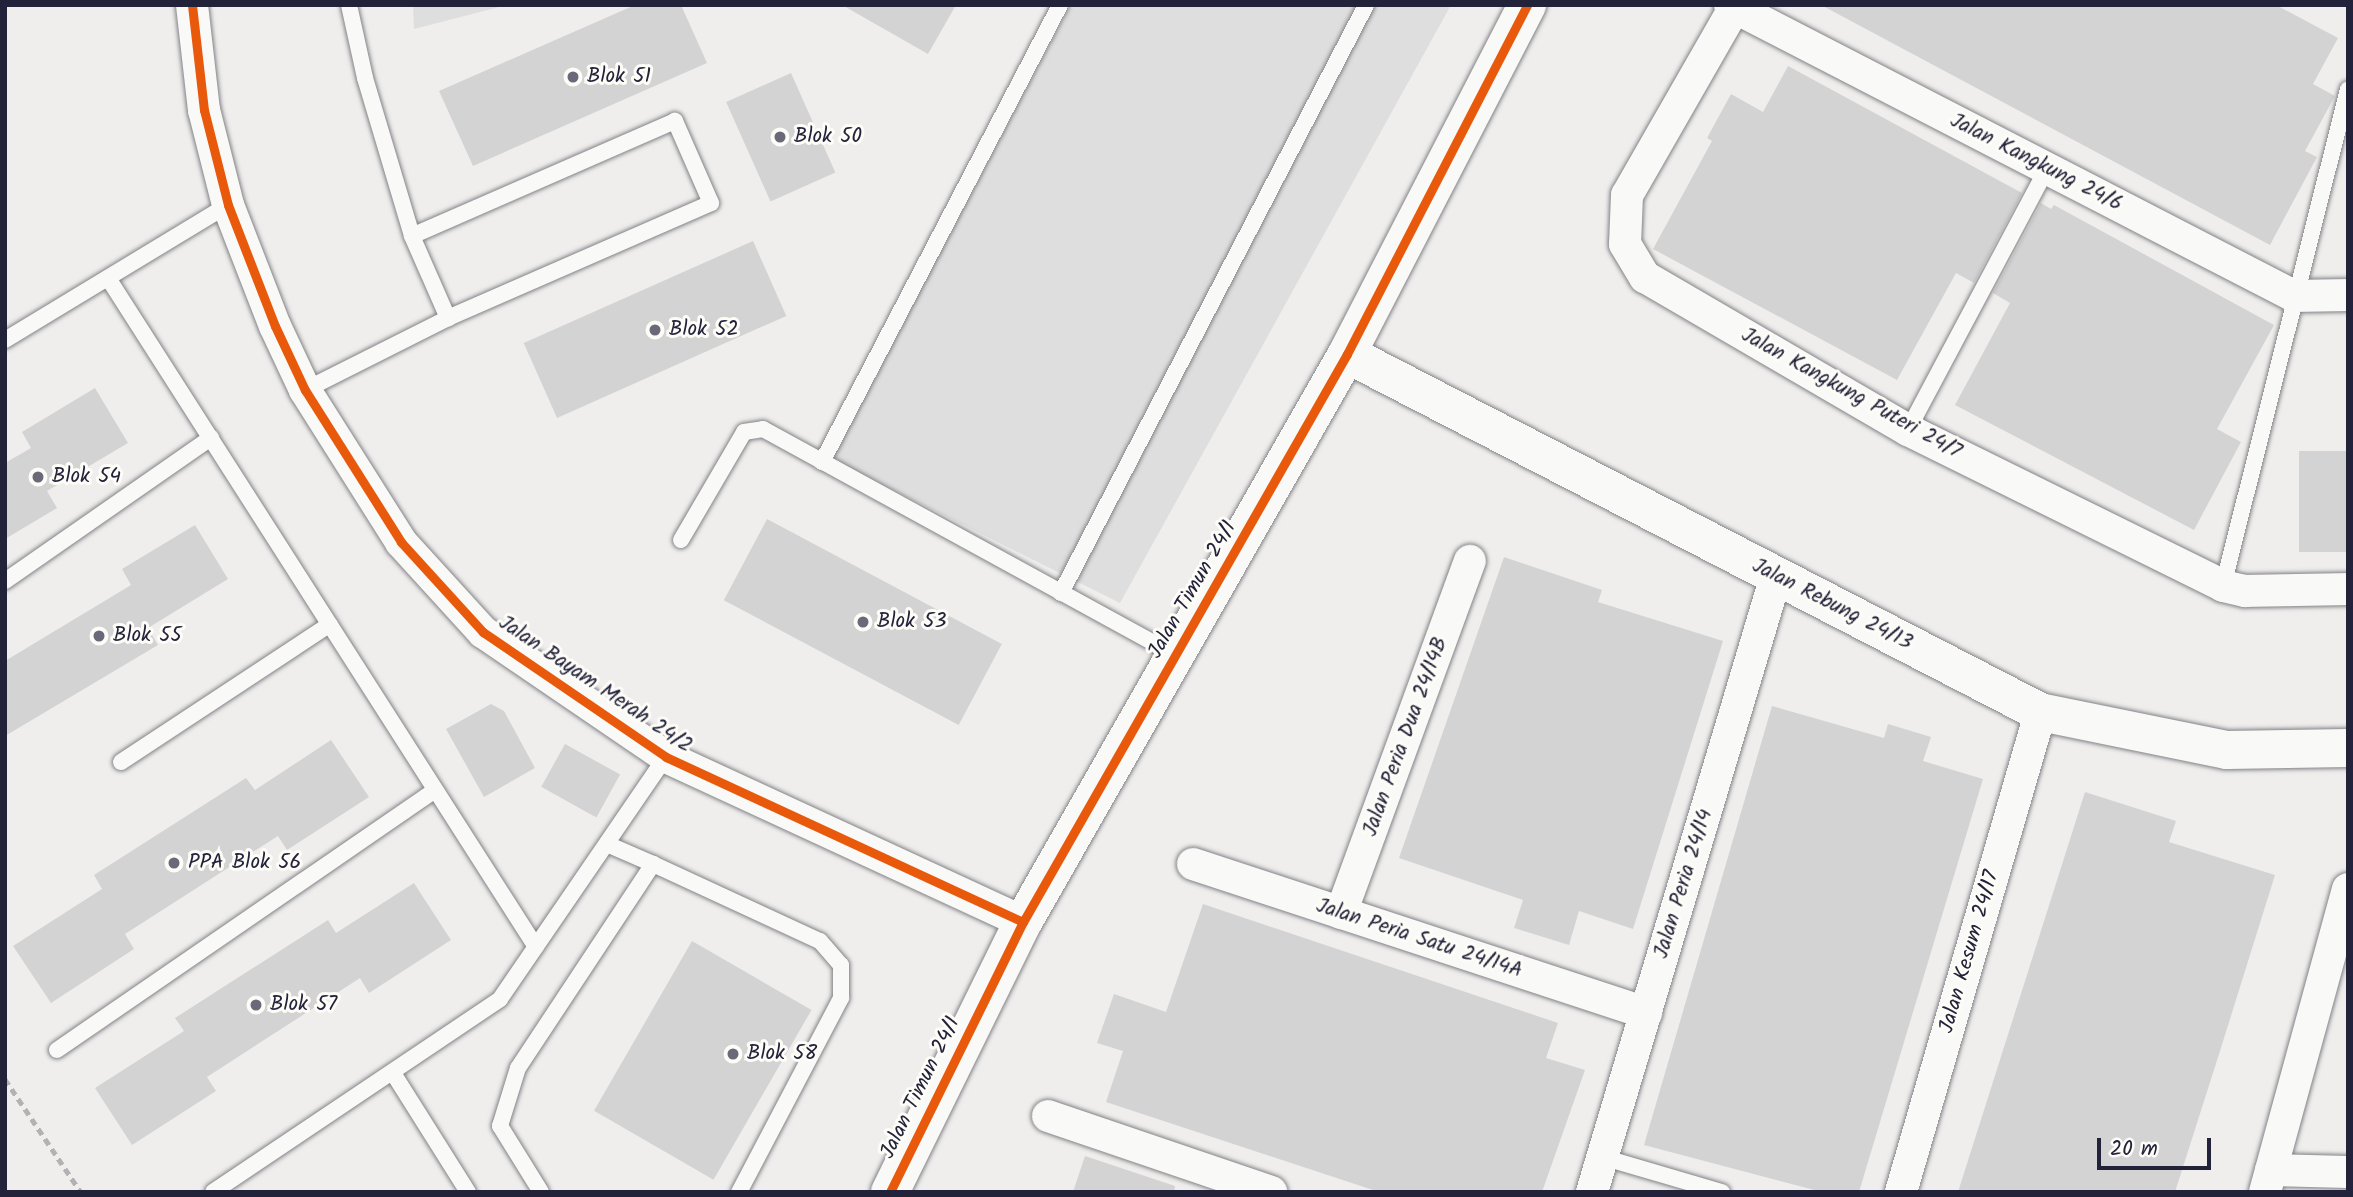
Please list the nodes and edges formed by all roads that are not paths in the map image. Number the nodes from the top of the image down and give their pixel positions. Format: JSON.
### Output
{"nodes":[{"id":1,"x":192,"y":5,"type":"edge"},
{"id":2,"x":349,"y":5,"type":"edge"},
{"id":3,"x":1060,"y":5,"type":"edge"},
{"id":4,"x":1366,"y":5,"type":"edge"},
{"id":5,"x":1527,"y":5,"type":"edge"},
{"id":6,"x":1734,"y":6,"type":"edge"},
{"id":7,"x":2348,"y":89,"type":"edge"},
{"id":8,"x":2047,"y":169,"type":"junction"},
{"id":9,"x":228,"y":205,"type":"junction"},
{"id":10,"x":412,"y":236,"type":"junction"},
{"id":11,"x":108,"y":278,"type":"junction"},
{"id":12,"x":2348,"y":295,"type":"edge"},
{"id":13,"x":2294,"y":296,"type":"junction"},
{"id":14,"x":448,"y":318,"type":"junction"},
{"id":15,"x":5,"y":340,"type":"edge"},
{"id":16,"x":1347,"y":354,"type":"junction"},
{"id":17,"x":305,"y":390,"type":"junction"},
{"id":18,"x":1908,"y":430,"type":"junction"},
{"id":19,"x":211,"y":438,"type":"junction"},
{"id":20,"x":822,"y":462,"type":"junction"},
{"id":21,"x":681,"y":540,"type":"dead end"},
{"id":22,"x":1470,"y":561,"type":"dead end"},
{"id":23,"x":1776,"y":576,"type":"junction"},
{"id":24,"x":5,"y":581,"type":"edge"},
{"id":25,"x":2223,"y":586,"type":"junction"},
{"id":26,"x":2348,"y":589,"type":"edge"},
{"id":27,"x":1061,"y":593,"type":"junction"},
{"id":28,"x":330,"y":624,"type":"junction"},
{"id":29,"x":1176,"y":655,"type":"junction"},
{"id":30,"x":2040,"y":712,"type":"junction"},
{"id":31,"x":2348,"y":748,"type":"edge"},
{"id":32,"x":666,"y":757,"type":"junction"},
{"id":33,"x":121,"y":762,"type":"dead end"},
{"id":34,"x":435,"y":790,"type":"junction"},
{"id":35,"x":607,"y":844,"type":"junction"},
{"id":36,"x":653,"y":864,"type":"junction"},
{"id":37,"x":1193,"y":864,"type":"dead end"},
{"id":38,"x":2348,"y":889,"type":"edge"},
{"id":39,"x":1341,"y":913,"type":"junction"},
{"id":40,"x":1023,"y":922,"type":"junction"},
{"id":41,"x":536,"y":947,"type":"junction"},
{"id":42,"x":1646,"y":1013,"type":"junction"},
{"id":43,"x":57,"y":1050,"type":"dead end"},
{"id":44,"x":393,"y":1073,"type":"junction"},
{"id":45,"x":1048,"y":1116,"type":"dead end"},
{"id":46,"x":1602,"y":1157,"type":"junction"},
{"id":47,"x":2348,"y":1172,"type":"edge"},
{"id":48,"x":2268,"y":1181,"type":"edge"},
{"id":49,"x":214,"y":1192,"type":"edge"},
{"id":50,"x":468,"y":1192,"type":"edge"},
{"id":51,"x":541,"y":1192,"type":"edge"},
{"id":52,"x":739,"y":1192,"type":"edge"},
{"id":53,"x":890,"y":1192,"type":"edge"},
{"id":54,"x":1271,"y":1192,"type":"edge"},
{"id":55,"x":1592,"y":1192,"type":"edge"},
{"id":56,"x":1722,"y":1192,"type":"edge"},
{"id":57,"x":1901,"y":1192,"type":"edge"}],
"edges":[{"from":1,"to":9,"type":"street","name":"Jalan Bayam Merah 24/2"},
{"from":2,"to":10,"type":"lane"},
{"from":3,"to":20,"type":"lane"},
{"from":4,"to":27,"type":"lane"},
{"from":5,"to":16,"type":"street","name":"Jalan Timun 24/1"},
{"from":6,"to":8,"type":"street","name":"Jalan Kangkung 24/6"},
{"from":6,"to":18,"type":"street","name":"Jalan Kangkung Puteri 24/7"},
{"from":7,"to":13,"type":"lane"},
{"from":8,"to":13,"type":"street","name":"Jalan Kangkung 24/6"},
{"from":8,"to":18,"type":"lane"},
{"from":9,"to":11,"type":"lane"},
{"from":9,"to":17,"type":"street","name":"Jalan Bayam Merah 24/2"},
{"from":10,"to":14,"type":"lane"},
{"from":10,"to":14,"type":"lane"},
{"from":11,"to":15,"type":"lane"},
{"from":11,"to":19,"type":"lane"},
{"from":12,"to":13,"type":"street","name":"Jalan Kangkung 24/6"},
{"from":13,"to":25,"type":"lane"},
{"from":14,"to":17,"type":"lane"},
{"from":16,"to":23,"type":"street","name":"Jalan Rebung 24/13"},
{"from":16,"to":29,"type":"street","name":"Jalan Timun 24/1"},
{"from":17,"to":32,"type":"street","name":"Jalan Bayam Merah 24/2"},
{"from":18,"to":25,"type":"street","name":"Jalan Kangkung Puteri 24/7"},
{"from":19,"to":24,"type":"lane"},
{"from":19,"to":28,"type":"lane"},
{"from":20,"to":21,"type":"lane"},
{"from":20,"to":27,"type":"lane"},
{"from":22,"to":39,"type":"street","name":"Jalan Peria Dua 24/14B"},
{"from":23,"to":30,"type":"street","name":"Jalan Rebung 24/13"},
{"from":23,"to":42,"type":"street","name":"Jalan Peria 24/14"},
{"from":25,"to":26,"type":"street","name":"Jalan Kangkung Puteri 24/7"},
{"from":27,"to":29,"type":"lane"},
{"from":28,"to":33,"type":"lane"},
{"from":28,"to":34,"type":"lane"},
{"from":29,"to":40,"type":"street","name":"Jalan Timun 24/1"},
{"from":30,"to":31,"type":"street","name":"Jalan Rebung 24/13"},
{"from":30,"to":57,"type":"street","name":"Jalan Kesum 24/17"},
{"from":32,"to":35,"type":"lane"},
{"from":32,"to":40,"type":"street","name":"Jalan Bayam Merah 24/2"},
{"from":34,"to":41,"type":"lane"},
{"from":34,"to":43,"type":"lane"},
{"from":35,"to":36,"type":"lane"},
{"from":35,"to":41,"type":"lane"},
{"from":36,"to":51,"type":"lane"},
{"from":36,"to":52,"type":"lane"},
{"from":37,"to":39,"type":"street","name":"Jalan Peria Satu 24/14A"},
{"from":38,"to":48,"type":"street"},
{"from":39,"to":42,"type":"street","name":"Jalan Peria Satu 24/14A"},
{"from":40,"to":53,"type":"street","name":"Jalan Timun 24/1"},
{"from":41,"to":44,"type":"lane"},
{"from":42,"to":46,"type":"street","name":"Jalan Peria 24/14"},
{"from":44,"to":49,"type":"lane"},
{"from":44,"to":50,"type":"lane"},
{"from":45,"to":54,"type":"street"},
{"from":46,"to":55,"type":"street","name":"Jalan Peria 24/14"},
{"from":46,"to":56,"type":"lane"},
{"from":47,"to":48,"type":"street"}]}
